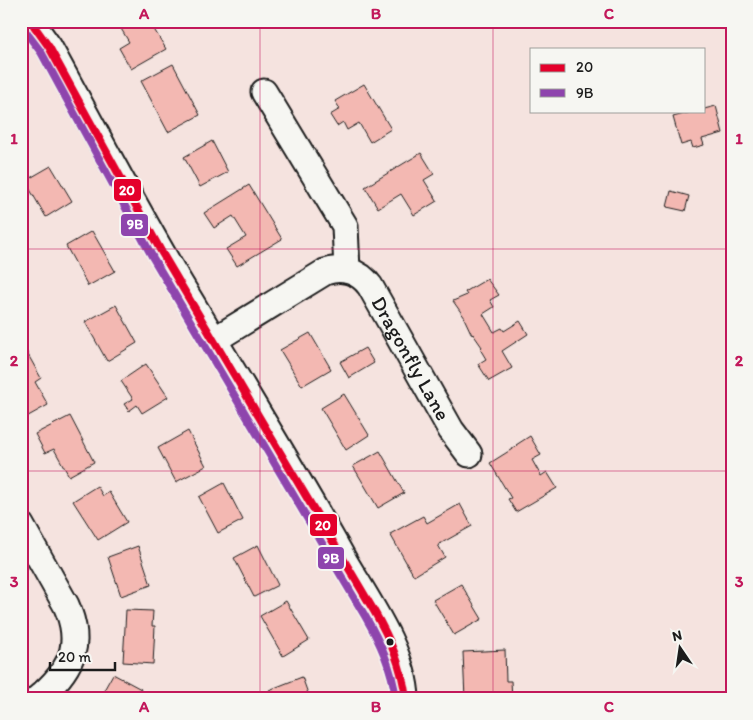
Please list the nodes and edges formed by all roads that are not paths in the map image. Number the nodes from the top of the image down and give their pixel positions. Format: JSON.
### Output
{"nodes":[{"id":1,"x":30,"y":27,"type":"edge"},
{"id":2,"x":264,"y":92,"type":"dead end"},
{"id":3,"x":347,"y":270,"type":"junction"},
{"id":4,"x":214,"y":340,"type":"junction"},
{"id":5,"x":469,"y":454,"type":"dead end"},
{"id":6,"x":21,"y":525,"type":"edge"},
{"id":7,"x":37,"y":699,"type":"edge"},
{"id":8,"x":406,"y":699,"type":"edge"}],
"edges":[{"from":1,"to":4,"type":"street"},
{"from":2,"to":3,"type":"street"},
{"from":3,"to":4,"type":"street"},
{"from":3,"to":5,"type":"street","name":"Dragonfly Lane"},
{"from":4,"to":8,"type":"street"},
{"from":6,"to":7,"type":"street"}]}
